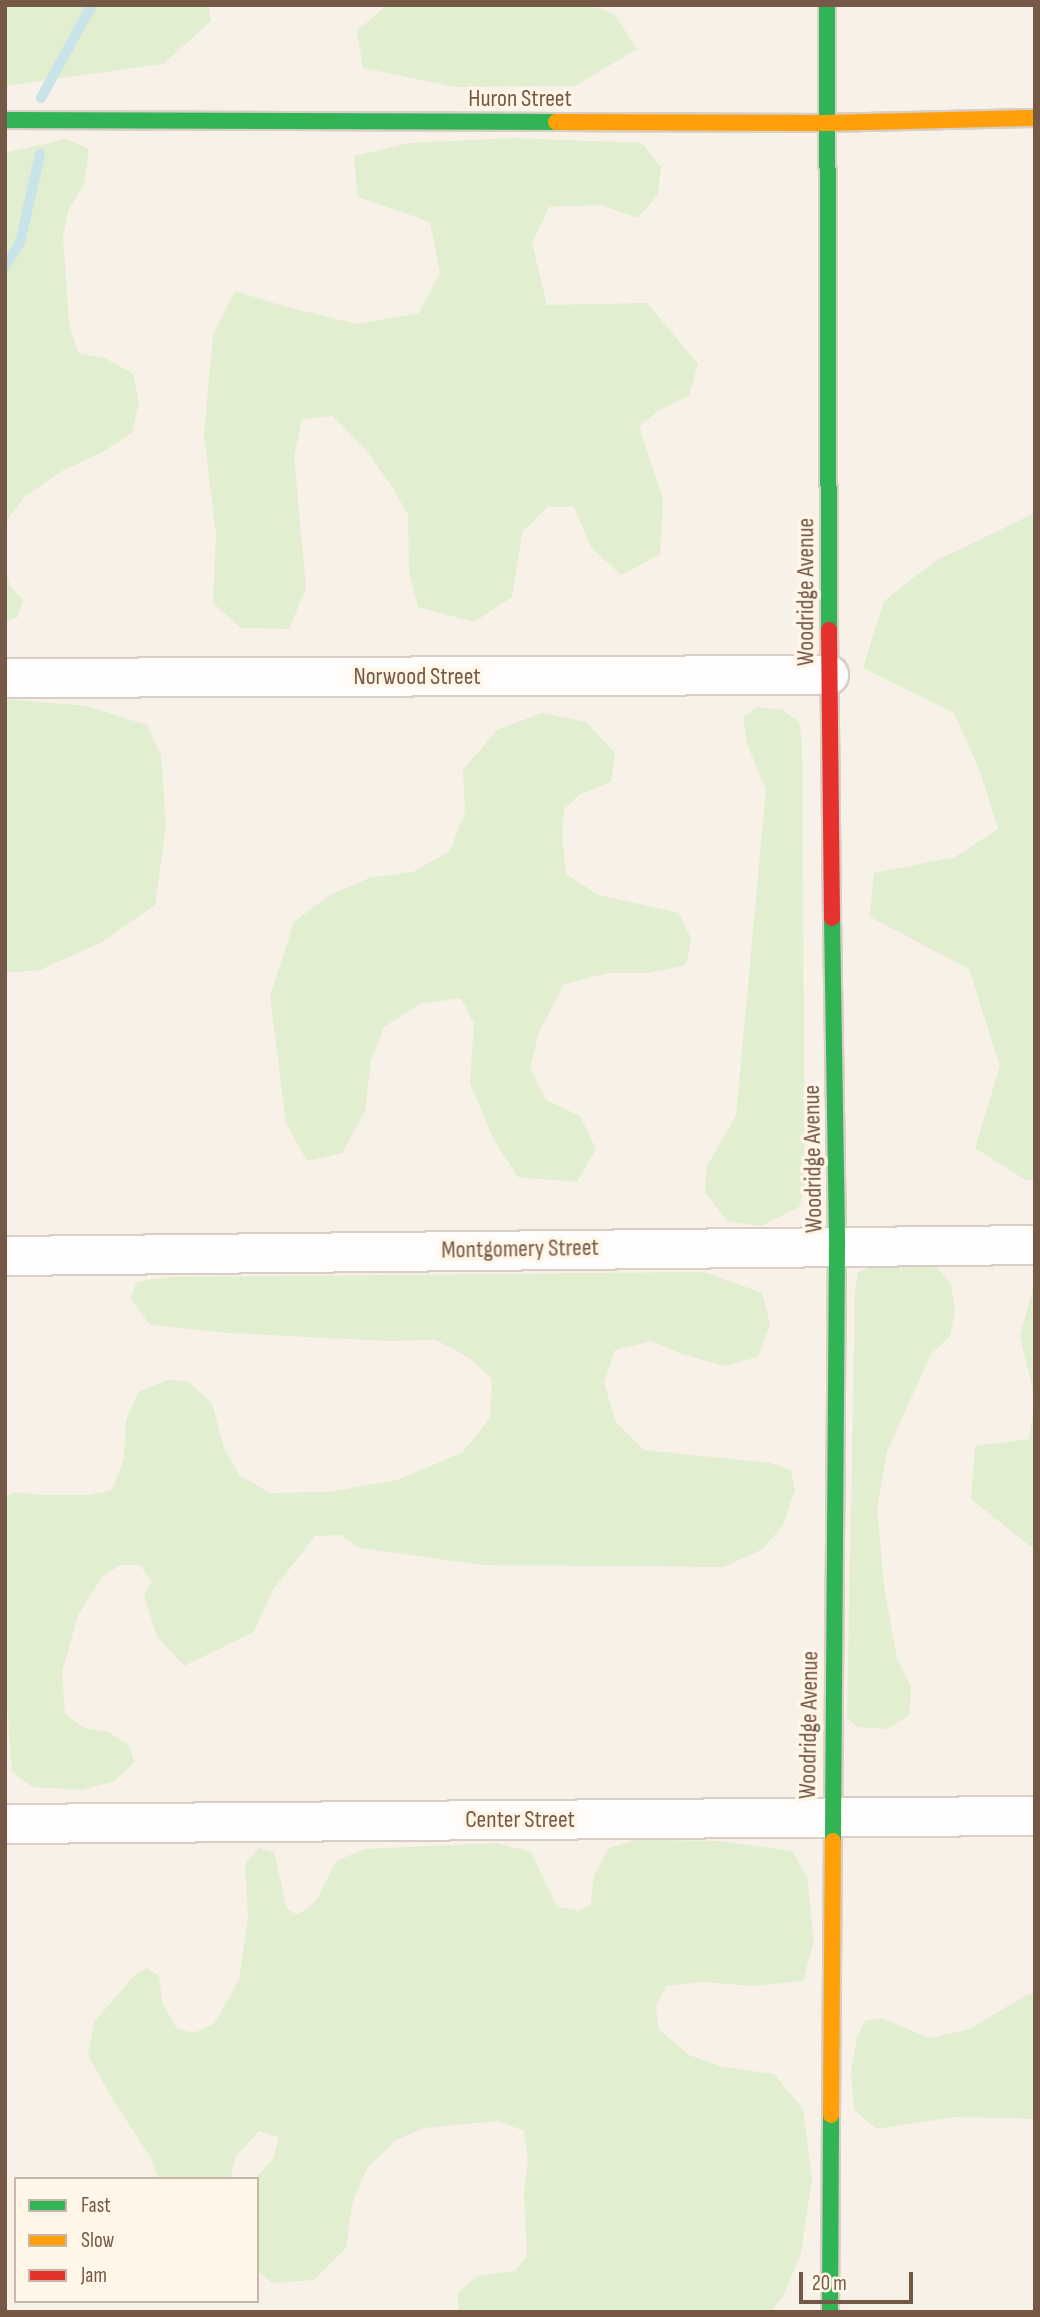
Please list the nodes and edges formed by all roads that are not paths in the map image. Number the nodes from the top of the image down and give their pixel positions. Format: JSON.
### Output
{"nodes":[{"id":1,"x":827,"y":5,"type":"edge"},
{"id":2,"x":1035,"y":118,"type":"edge"},
{"id":3,"x":5,"y":120,"type":"edge"},
{"id":4,"x":826,"y":123,"type":"junction"},
{"id":5,"x":829,"y":675,"type":"junction"},
{"id":6,"x":5,"y":678,"type":"edge"},
{"id":7,"x":1035,"y":1245,"type":"edge"},
{"id":8,"x":837,"y":1246,"type":"junction"},
{"id":9,"x":5,"y":1256,"type":"edge"},
{"id":10,"x":1035,"y":1816,"type":"edge"},
{"id":11,"x":831,"y":1818,"type":"junction"},
{"id":12,"x":5,"y":1824,"type":"edge"},
{"id":13,"x":830,"y":2312,"type":"edge"}],
"edges":[{"from":1,"to":4,"type":"street","name":"Woodridge Avenue"},
{"from":2,"to":4,"type":"street","name":"Huron Street"},
{"from":3,"to":4,"type":"street","name":"Huron Street"},
{"from":4,"to":5,"type":"street","name":"Woodridge Avenue"},
{"from":5,"to":6,"type":"street","name":"Norwood Street"},
{"from":5,"to":8,"type":"street","name":"Woodridge Avenue"},
{"from":7,"to":8,"type":"street","name":"Montgomery Street"},
{"from":8,"to":9,"type":"street","name":"Montgomery Street"},
{"from":8,"to":11,"type":"street","name":"Woodridge Avenue"},
{"from":10,"to":11,"type":"street","name":"Center Street"},
{"from":11,"to":12,"type":"street","name":"Center Street"},
{"from":11,"to":13,"type":"street","name":"Woodridge Avenue"}]}
